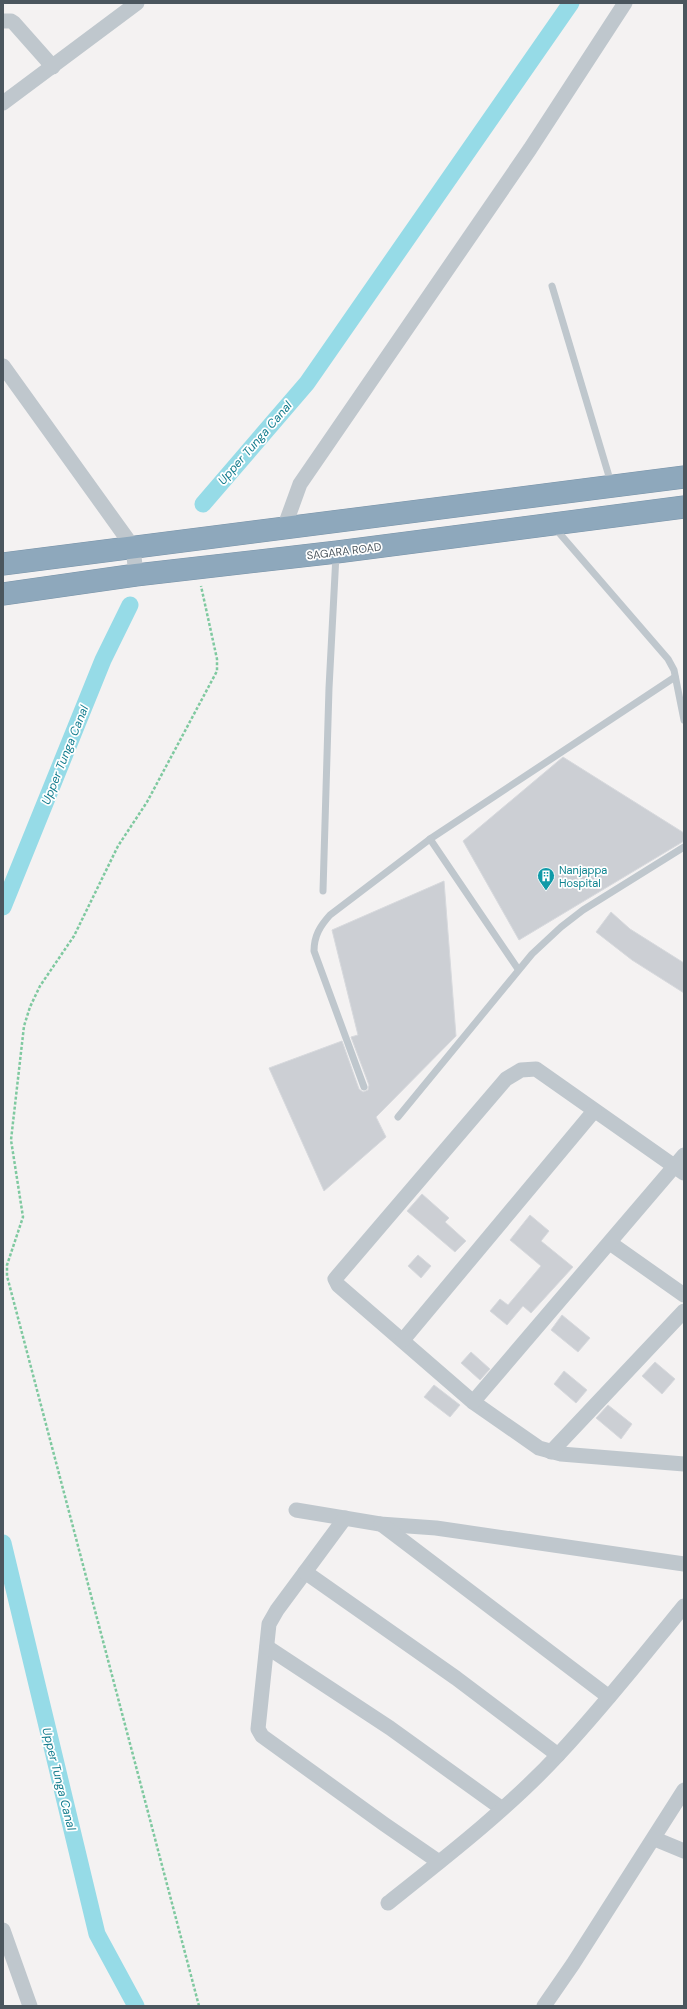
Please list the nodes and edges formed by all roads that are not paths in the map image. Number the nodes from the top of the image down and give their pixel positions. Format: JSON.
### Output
{"nodes":[{"id":1,"x":137,"y":3,"type":"edge"},
{"id":2,"x":625,"y":3,"type":"edge"},
{"id":3,"x":6,"y":18,"type":"edge"},
{"id":4,"x":53,"y":67,"type":"junction"},
{"id":5,"x":3,"y":103,"type":"edge"},
{"id":6,"x":552,"y":286,"type":"dead end"},
{"id":7,"x":3,"y":366,"type":"edge"},
{"id":8,"x":684,"y":477,"type":"edge"},
{"id":9,"x":612,"y":485,"type":"junction"},
{"id":10,"x":684,"y":507,"type":"edge"},
{"id":11,"x":551,"y":525,"type":"junction"},
{"id":12,"x":284,"y":528,"type":"junction"},
{"id":13,"x":133,"y":547,"type":"junction"},
{"id":14,"x":337,"y":552,"type":"junction"},
{"id":15,"x":3,"y":564,"type":"edge"},
{"id":16,"x":136,"y":575,"type":"junction"},
{"id":17,"x":3,"y":594,"type":"edge"},
{"id":18,"x":675,"y":677,"type":"junction"},
{"id":19,"x":684,"y":720,"type":"edge"},
{"id":20,"x":430,"y":839,"type":"junction"},
{"id":21,"x":684,"y":847,"type":"edge"},
{"id":22,"x":323,"y":891,"type":"dead end"},
{"id":23,"x":518,"y":969,"type":"junction"},
{"id":24,"x":364,"y":1087,"type":"dead end"},
{"id":25,"x":594,"y":1111,"type":"junction"},
{"id":26,"x":398,"y":1116,"type":"dead end"},
{"id":27,"x":681,"y":1165,"type":"edge"},
{"id":28,"x":610,"y":1243,"type":"junction"},
{"id":29,"x":684,"y":1295,"type":"edge"},
{"id":30,"x":684,"y":1311,"type":"edge"},
{"id":31,"x":403,"y":1340,"type":"junction"},
{"id":32,"x":473,"y":1402,"type":"junction"},
{"id":33,"x":551,"y":1452,"type":"junction"},
{"id":34,"x":684,"y":1464,"type":"edge"},
{"id":35,"x":296,"y":1510,"type":"dead end"},
{"id":36,"x":345,"y":1518,"type":"junction"},
{"id":37,"x":380,"y":1524,"type":"junction"},
{"id":38,"x":684,"y":1564,"type":"edge"},
{"id":39,"x":305,"y":1572,"type":"junction"},
{"id":40,"x":684,"y":1606,"type":"edge"},
{"id":41,"x":267,"y":1647,"type":"junction"},
{"id":42,"x":609,"y":1697,"type":"junction"},
{"id":43,"x":558,"y":1755,"type":"junction"},
{"id":44,"x":684,"y":1790,"type":"edge"},
{"id":45,"x":502,"y":1808,"type":"junction"},
{"id":46,"x":655,"y":1839,"type":"junction"},
{"id":47,"x":684,"y":1851,"type":"edge"},
{"id":48,"x":439,"y":1862,"type":"junction"},
{"id":49,"x":388,"y":1903,"type":"dead end"},
{"id":50,"x":3,"y":1930,"type":"edge"},
{"id":51,"x":30,"y":2006,"type":"edge"},
{"id":52,"x":544,"y":2006,"type":"edge"}],
"edges":[{"from":1,"to":4,"type":"street"},
{"from":2,"to":12,"type":"street"},
{"from":3,"to":4,"type":"street"},
{"from":4,"to":5,"type":"street"},
{"from":6,"to":9,"type":"lane"},
{"from":7,"to":13,"type":"street"},
{"from":8,"to":9,"type":"highway"},
{"from":9,"to":12,"type":"highway"},
{"from":10,"to":11,"type":"highway","name":"SAGARA ROAD"},
{"from":11,"to":14,"type":"highway","name":"SAGARA ROAD"},
{"from":11,"to":18,"type":"lane"},
{"from":12,"to":13,"type":"highway"},
{"from":13,"to":15,"type":"highway"},
{"from":13,"to":16,"type":"street"},
{"from":14,"to":16,"type":"highway","name":"SAGARA ROAD"},
{"from":14,"to":22,"type":"lane"},
{"from":16,"to":17,"type":"highway","name":"SAGARA ROAD"},
{"from":18,"to":19,"type":"lane"},
{"from":18,"to":20,"type":"lane"},
{"from":20,"to":23,"type":"lane"},
{"from":20,"to":24,"type":"lane"},
{"from":21,"to":23,"type":"lane"},
{"from":23,"to":26,"type":"lane"},
{"from":25,"to":27,"type":"street"},
{"from":25,"to":31,"type":"street"},
{"from":25,"to":31,"type":"street"},
{"from":27,"to":28,"type":"street"},
{"from":28,"to":29,"type":"street"},
{"from":28,"to":32,"type":"street"},
{"from":30,"to":33,"type":"street"},
{"from":31,"to":32,"type":"street"},
{"from":32,"to":33,"type":"street"},
{"from":33,"to":34,"type":"street"},
{"from":35,"to":36,"type":"street"},
{"from":36,"to":37,"type":"street"},
{"from":36,"to":39,"type":"street"},
{"from":37,"to":38,"type":"street"},
{"from":37,"to":42,"type":"street"},
{"from":39,"to":41,"type":"street"},
{"from":39,"to":43,"type":"street"},
{"from":40,"to":42,"type":"street"},
{"from":41,"to":45,"type":"street"},
{"from":41,"to":48,"type":"street"},
{"from":42,"to":43,"type":"street"},
{"from":43,"to":45,"type":"street"},
{"from":44,"to":46,"type":"street"},
{"from":45,"to":48,"type":"street"},
{"from":46,"to":47,"type":"street"},
{"from":46,"to":52,"type":"street"},
{"from":48,"to":49,"type":"street"},
{"from":50,"to":51,"type":"street"}]}
